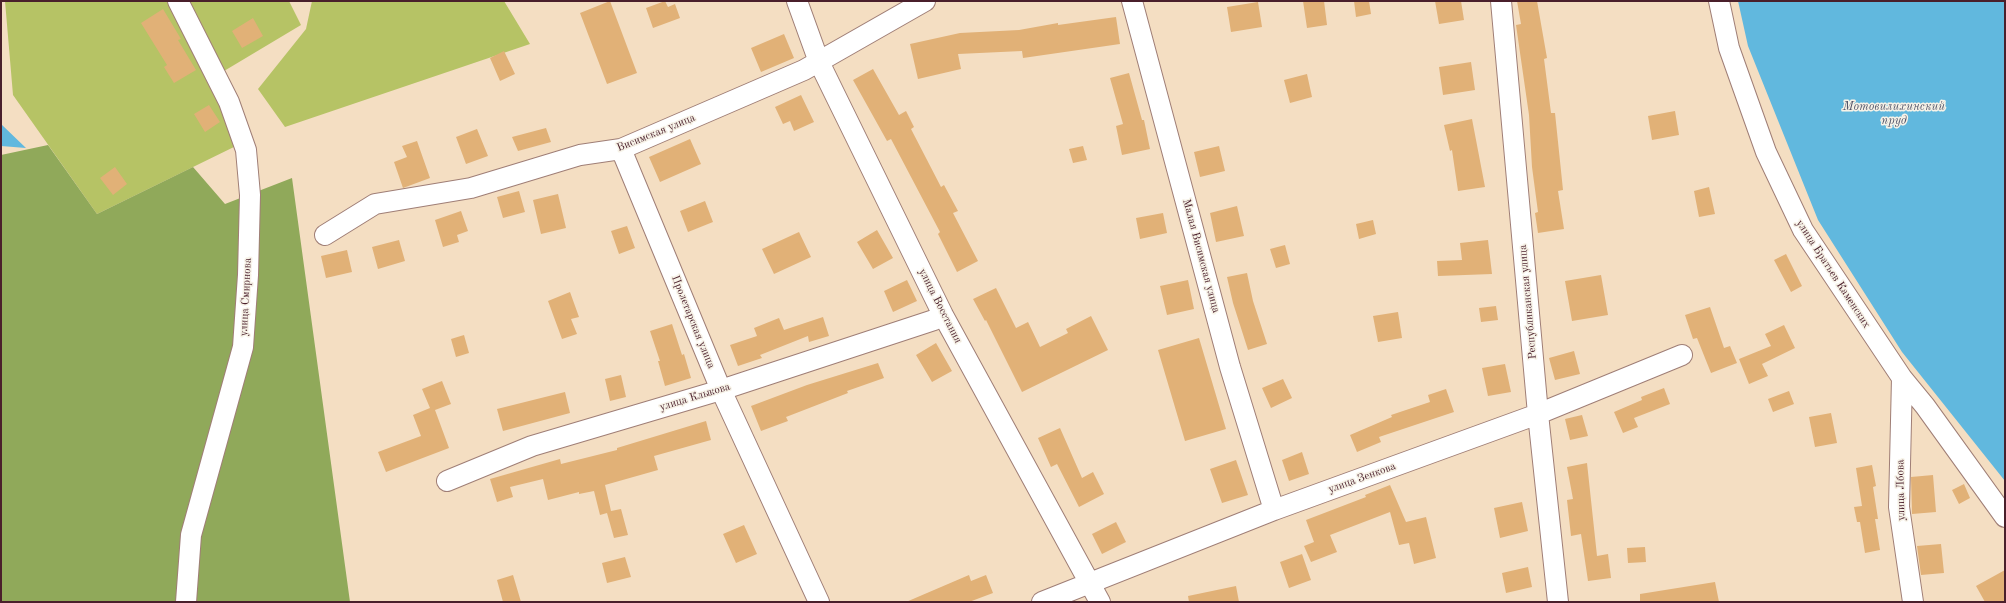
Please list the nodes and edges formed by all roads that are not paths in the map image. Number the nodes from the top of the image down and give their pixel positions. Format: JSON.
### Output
{"nodes":[{"id":1,"x":178,"y":1,"type":"edge"},
{"id":2,"x":797,"y":1,"type":"edge"},
{"id":3,"x":925,"y":1,"type":"edge"},
{"id":4,"x":1132,"y":1,"type":"edge"},
{"id":5,"x":1501,"y":1,"type":"edge"},
{"id":6,"x":1719,"y":1,"type":"edge"},
{"id":7,"x":819,"y":62,"type":"junction"},
{"id":8,"x":621,"y":149,"type":"junction"},
{"id":9,"x":325,"y":235,"type":"dead end"},
{"id":10,"x":943,"y":315,"type":"junction"},
{"id":11,"x":1682,"y":354,"type":"dead end"},
{"id":12,"x":1902,"y":378,"type":"junction"},
{"id":13,"x":721,"y":390,"type":"junction"},
{"id":14,"x":1538,"y":414,"type":"junction"},
{"id":15,"x":447,"y":480,"type":"dead end"},
{"id":16,"x":1274,"y":510,"type":"junction"},
{"id":17,"x":2005,"y":517,"type":"edge"},
{"id":18,"x":1090,"y":583,"type":"junction"},
{"id":19,"x":186,"y":602,"type":"edge"},
{"id":20,"x":819,"y":602,"type":"edge"},
{"id":21,"x":1042,"y":602,"type":"edge"},
{"id":22,"x":1100,"y":602,"type":"edge"},
{"id":23,"x":1558,"y":602,"type":"edge"},
{"id":24,"x":1913,"y":602,"type":"edge"}],
"edges":[{"from":1,"to":19,"type":"street","name":"улица Смирнова"},
{"from":2,"to":7,"type":"street","name":"улица Восстания"},
{"from":3,"to":7,"type":"street","name":"Висимская улица"},
{"from":4,"to":16,"type":"street","name":"Малая Висимская улица"},
{"from":5,"to":14,"type":"street","name":"Республиканская улица"},
{"from":6,"to":12,"type":"street","name":"улица Братьев Каменских"},
{"from":7,"to":8,"type":"street","name":"Висимская улица"},
{"from":7,"to":10,"type":"street","name":"улица Восстания"},
{"from":8,"to":9,"type":"street","name":"Висимская улица"},
{"from":8,"to":13,"type":"street","name":"Пролетарская улица"},
{"from":10,"to":13,"type":"street","name":"улица Клыкова"},
{"from":10,"to":18,"type":"street","name":"улица Восстания"},
{"from":11,"to":14,"type":"street","name":"улица Зенкова"},
{"from":12,"to":17,"type":"street","name":"улица Братьев Каменских"},
{"from":12,"to":24,"type":"street","name":"улица Лбова"},
{"from":13,"to":15,"type":"street","name":"улица Клыкова"},
{"from":13,"to":20,"type":"street","name":"Пролетарская улица"},
{"from":14,"to":16,"type":"street","name":"улица Зенкова"},
{"from":14,"to":23,"type":"street","name":"Республиканская улица"},
{"from":16,"to":18,"type":"street","name":"улица Зенкова"},
{"from":18,"to":21,"type":"street","name":"улица Зенкова"},
{"from":18,"to":22,"type":"street","name":"улица Восстания"}]}
